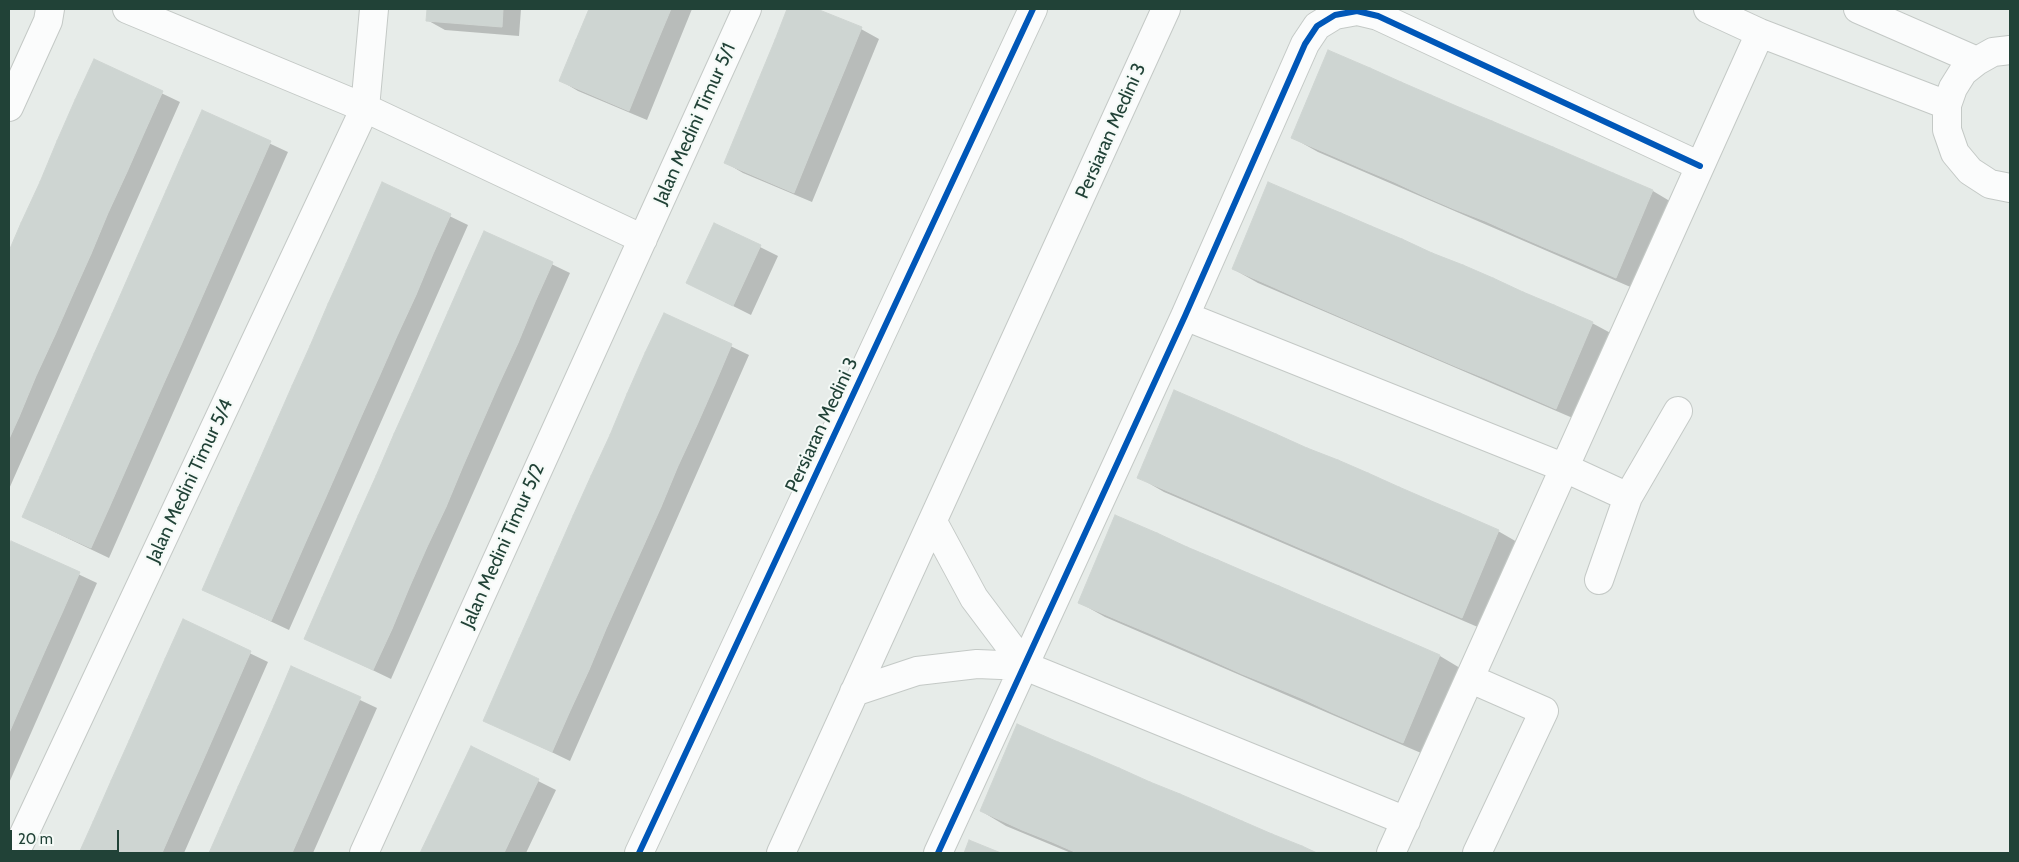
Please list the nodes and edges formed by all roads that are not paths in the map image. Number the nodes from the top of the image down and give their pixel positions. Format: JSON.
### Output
{"nodes":[{"id":1,"x":50,"y":9,"type":"edge"},
{"id":2,"x":127,"y":9,"type":"edge"},
{"id":3,"x":374,"y":9,"type":"edge"},
{"id":4,"x":747,"y":9,"type":"edge"},
{"id":5,"x":1033,"y":9,"type":"edge"},
{"id":6,"x":1046,"y":9,"type":"edge"},
{"id":7,"x":1166,"y":9,"type":"edge"},
{"id":8,"x":1708,"y":9,"type":"edge"},
{"id":9,"x":1858,"y":9,"type":"edge"},
{"id":10,"x":1760,"y":33,"type":"junction"},
{"id":11,"x":1020,"y":36,"type":"junction"},
{"id":12,"x":2010,"y":50,"type":"edge"},
{"id":13,"x":1977,"y":61,"type":"junction"},
{"id":14,"x":1947,"y":106,"type":"junction"},
{"id":15,"x":9,"y":107,"type":"edge"},
{"id":16,"x":365,"y":108,"type":"junction"},
{"id":17,"x":1700,"y":166,"type":"junction"},
{"id":18,"x":2010,"y":188,"type":"edge"},
{"id":19,"x":643,"y":239,"type":"junction"},
{"id":20,"x":1185,"y":316,"type":"junction"},
{"id":21,"x":1678,"y":411,"type":"dead end"},
{"id":22,"x":1565,"y":468,"type":"junction"},
{"id":23,"x":1628,"y":497,"type":"junction"},
{"id":24,"x":933,"y":522,"type":"junction"},
{"id":25,"x":1599,"y":580,"type":"dead end"},
{"id":26,"x":1025,"y":666,"type":"junction"},
{"id":27,"x":1470,"y":678,"type":"junction"},
{"id":28,"x":854,"y":692,"type":"junction"},
{"id":29,"x":1406,"y":821,"type":"junction"},
{"id":30,"x":15,"y":853,"type":"edge"},
{"id":31,"x":364,"y":853,"type":"edge"},
{"id":32,"x":639,"y":853,"type":"edge"},
{"id":33,"x":781,"y":853,"type":"edge"},
{"id":34,"x":938,"y":853,"type":"edge"},
{"id":35,"x":1391,"y":853,"type":"edge"},
{"id":36,"x":1477,"y":853,"type":"edge"}],
"edges":[{"from":1,"to":15,"type":"street"},
{"from":2,"to":16,"type":"street"},
{"from":3,"to":16,"type":"street","name":"Jalan Medini Timur 5/4"},
{"from":4,"to":19,"type":"street","name":"Jalan Medini Timur 5/1"},
{"from":5,"to":11,"type":"street","name":"Persiaran Medini 3"},
{"from":6,"to":11,"type":"street"},
{"from":7,"to":24,"type":"street","name":"Persiaran Medini 3"},
{"from":8,"to":10,"type":"street"},
{"from":9,"to":13,"type":"street"},
{"from":10,"to":14,"type":"street"},
{"from":10,"to":17,"type":"street"},
{"from":11,"to":32,"type":"street","name":"Persiaran Medini 3"},
{"from":12,"to":13,"type":"street"},
{"from":13,"to":14,"type":"street"},
{"from":14,"to":18,"type":"street"},
{"from":16,"to":19,"type":"street"},
{"from":16,"to":30,"type":"street","name":"Jalan Medini Timur 5/4"},
{"from":17,"to":20,"type":"street"},
{"from":17,"to":22,"type":"street"},
{"from":19,"to":31,"type":"street","name":"Jalan Medini Timur 5/2"},
{"from":20,"to":22,"type":"street"},
{"from":20,"to":26,"type":"street"},
{"from":21,"to":23,"type":"street"},
{"from":22,"to":23,"type":"street"},
{"from":22,"to":27,"type":"street"},
{"from":23,"to":25,"type":"street"},
{"from":24,"to":26,"type":"street"},
{"from":24,"to":28,"type":"street","name":"Persiaran Medini 3"},
{"from":26,"to":28,"type":"street"},
{"from":26,"to":29,"type":"street"},
{"from":26,"to":34,"type":"street"},
{"from":27,"to":29,"type":"street"},
{"from":27,"to":36,"type":"street"},
{"from":28,"to":33,"type":"street","name":"Persiaran Medini 3"},
{"from":29,"to":35,"type":"street"}]}
